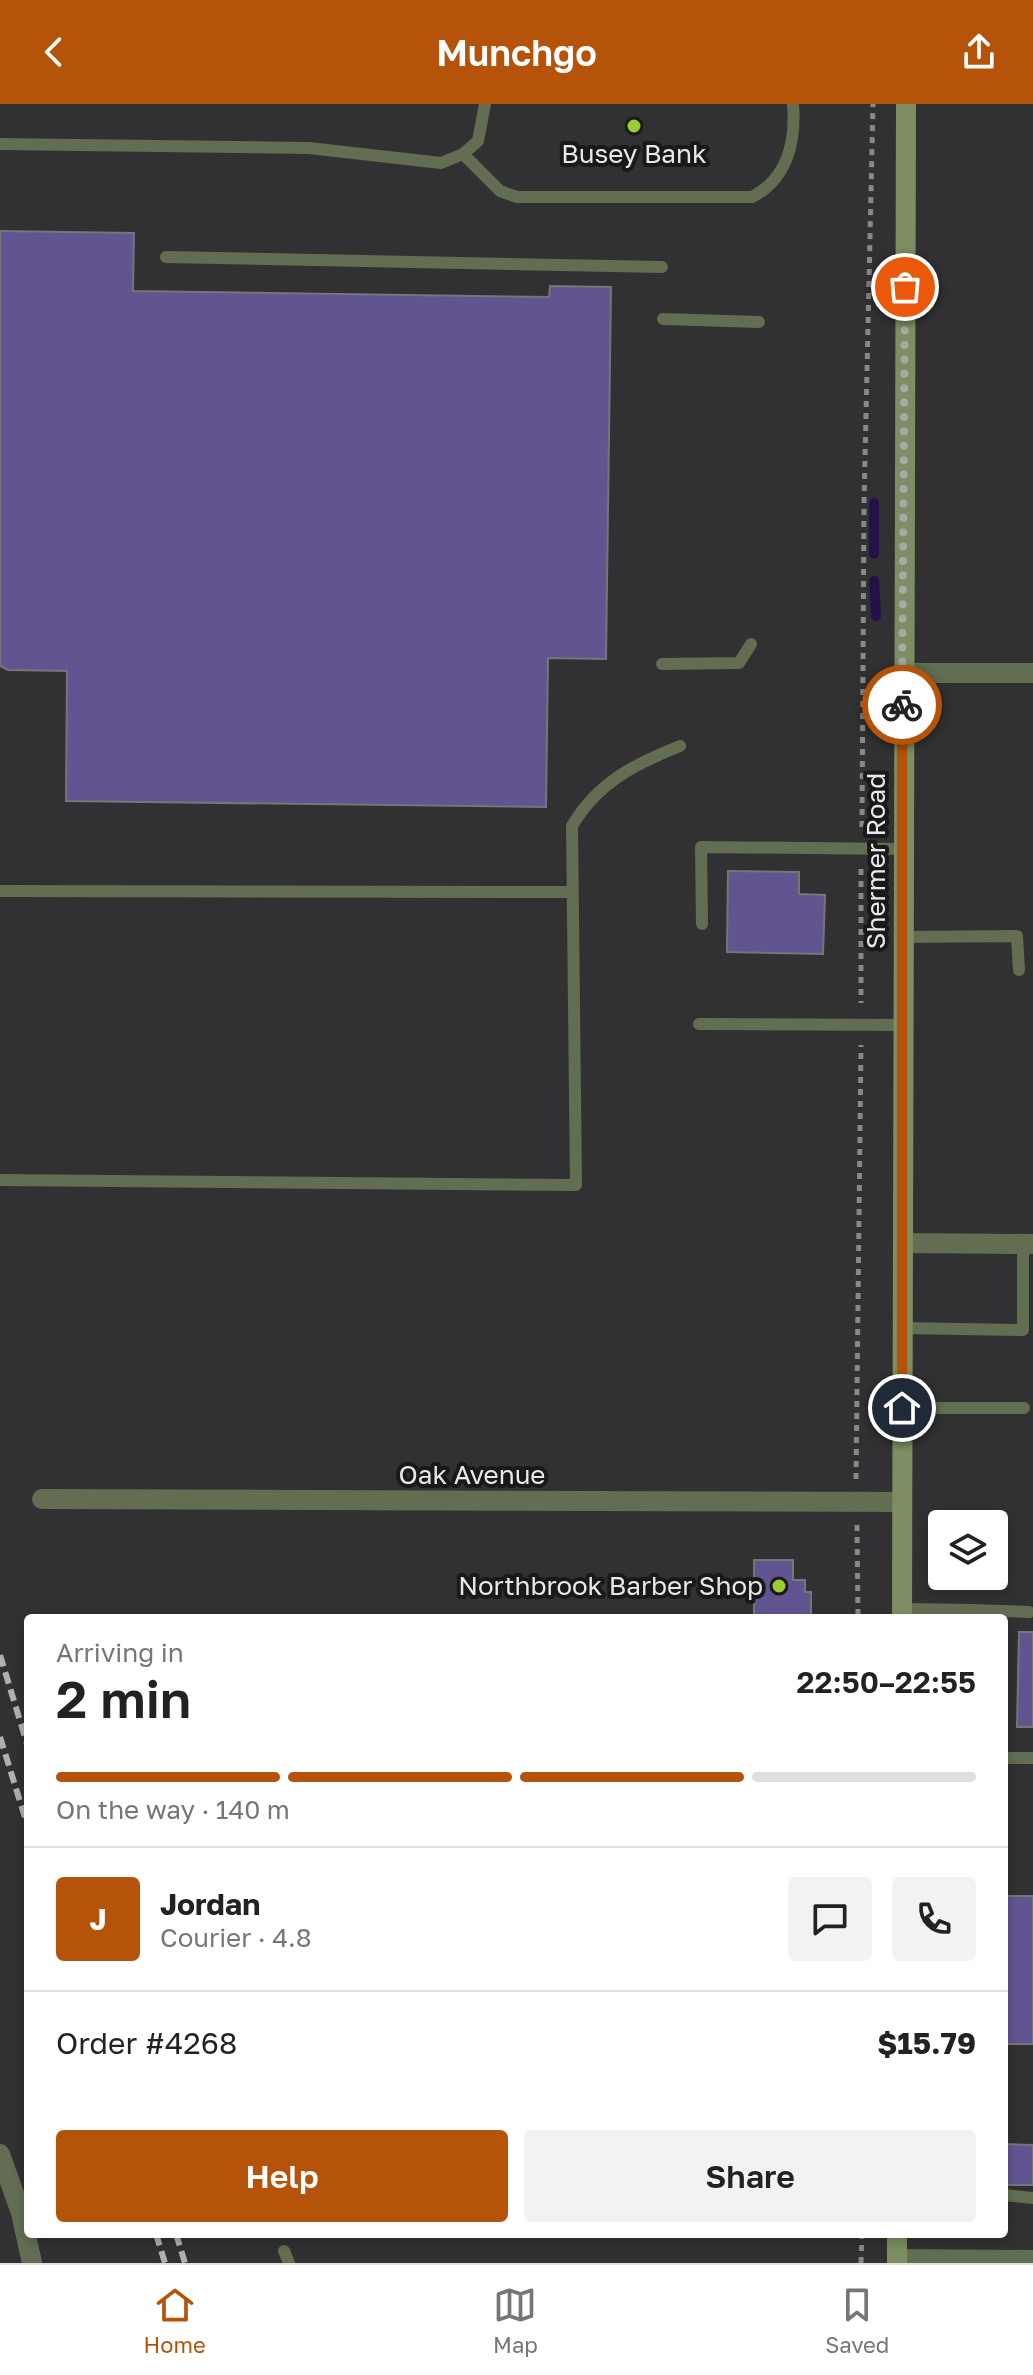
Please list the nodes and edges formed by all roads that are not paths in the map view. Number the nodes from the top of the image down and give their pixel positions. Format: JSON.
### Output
{"nodes":[{"id":1,"x":485,"y":104,"type":"edge"},
{"id":2,"x":793,"y":104,"type":"edge"},
{"id":3,"x":906,"y":104,"type":"edge"},
{"id":4,"x":0,"y":144,"type":"edge"},
{"id":5,"x":463,"y":154,"type":"junction"},
{"id":6,"x":166,"y":257,"type":"dead end"},
{"id":7,"x":662,"y":267,"type":"dead end"},
{"id":8,"x":663,"y":319,"type":"dead end"},
{"id":9,"x":759,"y":322,"type":"dead end"},
{"id":10,"x":751,"y":644,"type":"dead end"},
{"id":11,"x":662,"y":664,"type":"dead end"},
{"id":12,"x":902,"y":673,"type":"junction"},
{"id":13,"x":1033,"y":673,"type":"edge"},
{"id":14,"x":680,"y":746,"type":"dead end"},
{"id":15,"x":902,"y":849,"type":"junction"},
{"id":16,"x":0,"y":891,"type":"edge"},
{"id":17,"x":571,"y":892,"type":"junction"},
{"id":18,"x":702,"y":924,"type":"dead end"},
{"id":19,"x":902,"y":937,"type":"junction"},
{"id":20,"x":1019,"y":970,"type":"dead end"},
{"id":21,"x":699,"y":1024,"type":"dead end"},
{"id":22,"x":903,"y":1025,"type":"junction"},
{"id":23,"x":0,"y":1180,"type":"edge"},
{"id":24,"x":903,"y":1243,"type":"junction"},
{"id":25,"x":1028,"y":1244,"type":"edge"},
{"id":26,"x":903,"y":1328,"type":"junction"},
{"id":27,"x":902,"y":1408,"type":"junction"},
{"id":28,"x":1024,"y":1408,"type":"dead end"},
{"id":29,"x":42,"y":1499,"type":"dead end"},
{"id":30,"x":902,"y":1502,"type":"junction"},
{"id":31,"x":1029,"y":1612,"type":"dead end"},
{"id":32,"x":902,"y":1614,"type":"edge"},
{"id":33,"x":971,"y":1614,"type":"edge"},
{"id":34,"x":1008,"y":1758,"type":"edge"},
{"id":35,"x":1033,"y":1758,"type":"edge"},
{"id":36,"x":0,"y":2154,"type":"edge"},
{"id":37,"x":1008,"y":2195,"type":"edge"},
{"id":38,"x":1033,"y":2198,"type":"edge"},
{"id":39,"x":24,"y":2227,"type":"edge"},
{"id":40,"x":26,"y":2238,"type":"edge"},
{"id":41,"x":897,"y":2238,"type":"edge"},
{"id":42,"x":1033,"y":2260,"type":"edge"},
{"id":43,"x":897,"y":2261,"type":"edge"},
{"id":44,"x":32,"y":2263,"type":"edge"}],
"edges":[{"from":1,"to":5,"type":"lane"},
{"from":2,"to":5,"type":"lane"},
{"from":3,"to":12,"type":"main road","name":"Shermer Road"},
{"from":4,"to":5,"type":"lane"},
{"from":6,"to":7,"type":"lane"},
{"from":8,"to":9,"type":"lane"},
{"from":10,"to":11,"type":"lane"},
{"from":12,"to":13,"type":"street"},
{"from":12,"to":15,"type":"main road","name":"Shermer Road"},
{"from":14,"to":17,"type":"lane"},
{"from":15,"to":18,"type":"lane"},
{"from":15,"to":19,"type":"main road","name":"Shermer Road"},
{"from":16,"to":17,"type":"lane"},
{"from":17,"to":23,"type":"lane"},
{"from":19,"to":20,"type":"lane"},
{"from":19,"to":22,"type":"main road","name":"Shermer Road"},
{"from":21,"to":22,"type":"lane"},
{"from":22,"to":24,"type":"main road","name":"Shermer Road"},
{"from":24,"to":25,"type":"street"},
{"from":24,"to":26,"type":"main road","name":"Shermer Road"},
{"from":25,"to":26,"type":"lane"},
{"from":26,"to":27,"type":"main road","name":"Shermer Road"},
{"from":27,"to":28,"type":"lane"},
{"from":27,"to":30,"type":"main road","name":"Shermer Road"},
{"from":29,"to":30,"type":"street","name":"Oak Avenue"},
{"from":30,"to":32,"type":"main road","name":"Shermer Road"},
{"from":31,"to":33,"type":"lane"},
{"from":32,"to":33,"type":"lane"},
{"from":34,"to":35,"type":"lane"},
{"from":36,"to":39,"type":"street"},
{"from":37,"to":38,"type":"lane"},
{"from":40,"to":44,"type":"street"},
{"from":41,"to":43,"type":"main road"},
{"from":42,"to":43,"type":"street"}]}
